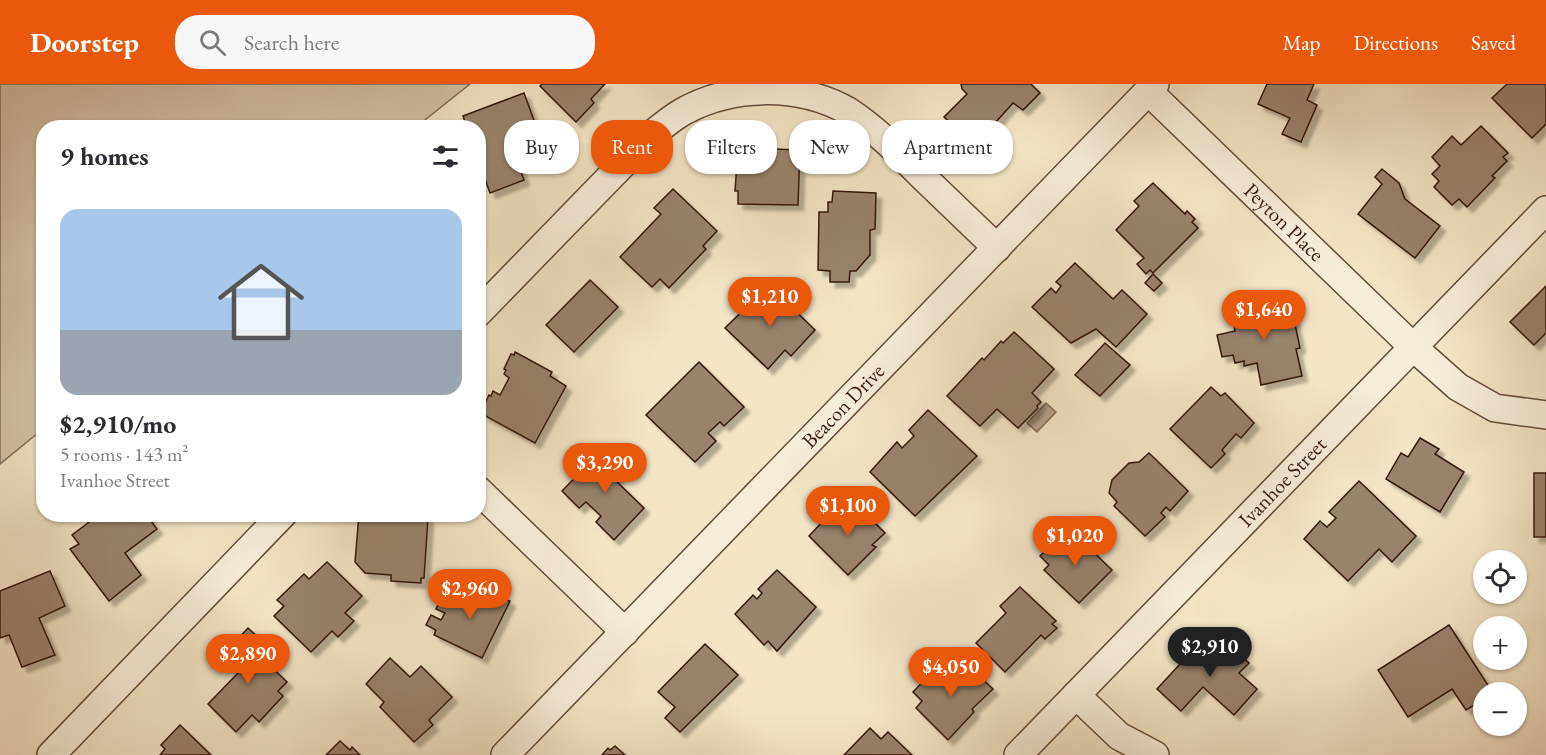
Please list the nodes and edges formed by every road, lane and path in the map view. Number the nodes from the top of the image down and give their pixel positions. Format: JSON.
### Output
{"nodes":[{"id":1,"x":1152,"y":87,"type":"edge"},
{"id":2,"x":1546,"y":210,"type":"edge"},
{"id":3,"x":997,"y":248,"type":"junction"},
{"id":4,"x":486,"y":305,"type":"edge"},
{"id":5,"x":1413,"y":347,"type":"junction"},
{"id":6,"x":1546,"y":415,"type":"edge"},
{"id":7,"x":486,"y":498,"type":"edge"},
{"id":8,"x":275,"y":522,"type":"edge"},
{"id":9,"x":625,"y":632,"type":"junction"},
{"id":10,"x":1076,"y":695,"type":"junction"},
{"id":11,"x":51,"y":755,"type":"edge"},
{"id":12,"x":505,"y":755,"type":"edge"},
{"id":13,"x":1018,"y":755,"type":"edge"},
{"id":14,"x":1155,"y":755,"type":"edge"}],
"edges":[{"from":1,"to":3,"type":"street","name":"Beacon Drive"},
{"from":1,"to":5,"type":"street","name":"Peyton Place"},
{"from":2,"to":5,"type":"street","name":"Ivanhoe Street"},
{"from":3,"to":4,"type":"street"},
{"from":3,"to":9,"type":"street","name":"Beacon Drive"},
{"from":5,"to":6,"type":"street","name":"Peyton Place"},
{"from":5,"to":10,"type":"street","name":"Ivanhoe Street"},
{"from":7,"to":9,"type":"street"},
{"from":8,"to":11,"type":"street"},
{"from":9,"to":12,"type":"street","name":"Beacon Drive"},
{"from":10,"to":13,"type":"street","name":"Ivanhoe Street"},
{"from":10,"to":14,"type":"street"}]}
